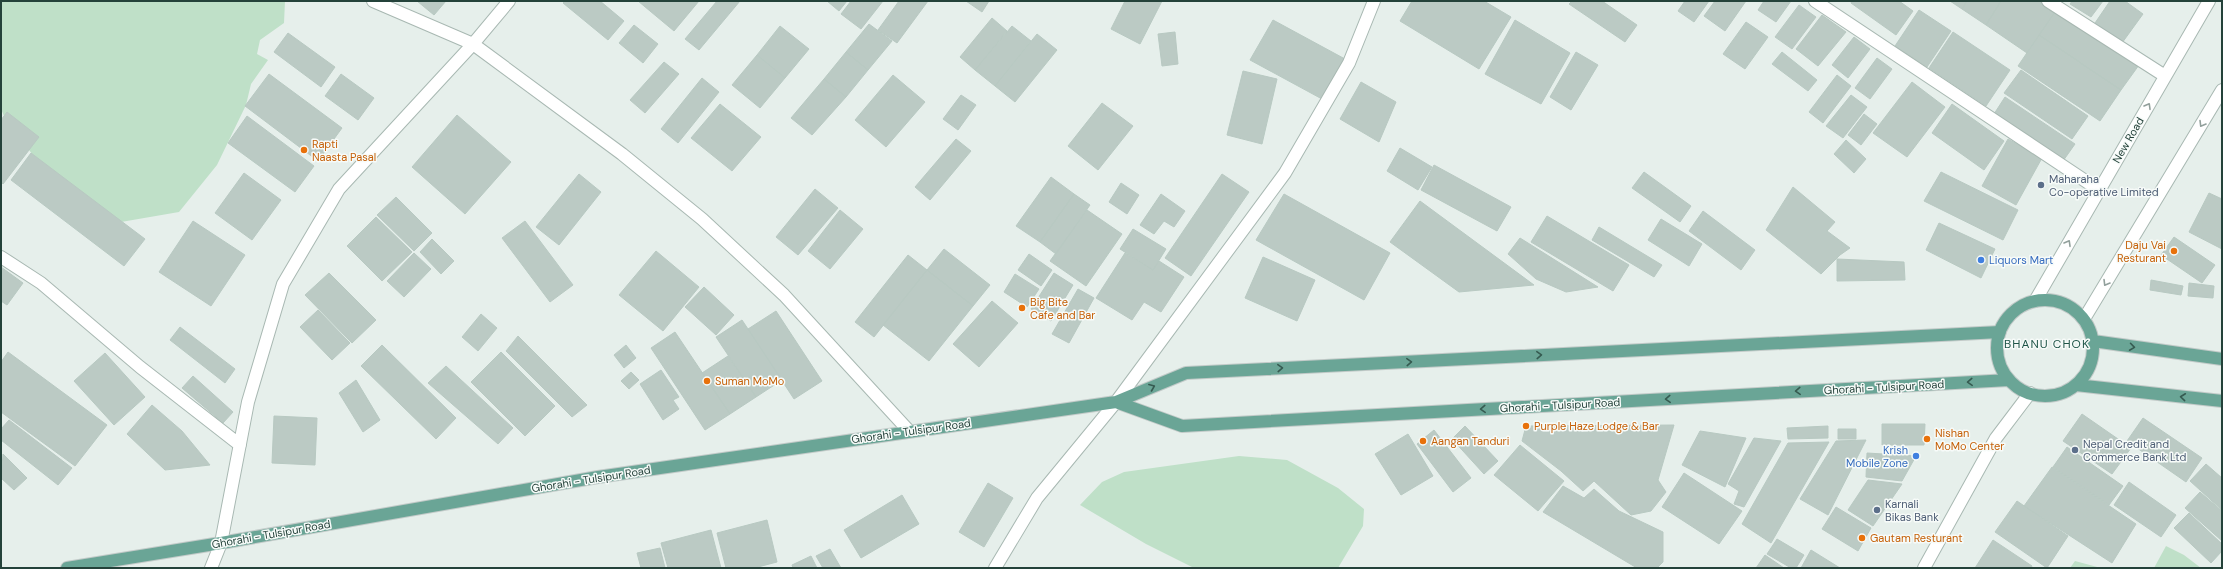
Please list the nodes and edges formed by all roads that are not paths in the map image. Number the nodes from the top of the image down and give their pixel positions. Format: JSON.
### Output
{"nodes":[{"id":1,"x":373,"y":1,"type":"edge"},
{"id":2,"x":509,"y":1,"type":"edge"},
{"id":3,"x":1374,"y":1,"type":"edge"},
{"id":4,"x":1815,"y":1,"type":"edge"},
{"id":5,"x":2048,"y":1,"type":"edge"},
{"id":6,"x":2209,"y":1,"type":"edge"},
{"id":7,"x":473,"y":44,"type":"junction"},
{"id":8,"x":2165,"y":76,"type":"junction"},
{"id":9,"x":2222,"y":90,"type":"edge"},
{"id":10,"x":2099,"y":190,"type":"junction"},
{"id":11,"x":1,"y":257,"type":"edge"},
{"id":12,"x":2035,"y":301,"type":"junction"},
{"id":13,"x":2084,"y":319,"type":"junction"},
{"id":14,"x":2000,"y":332,"type":"junction"},
{"id":15,"x":2093,"y":341,"type":"junction"},
{"id":16,"x":2222,"y":359,"type":"edge"},
{"id":17,"x":2009,"y":380,"type":"junction"},
{"id":18,"x":2076,"y":385,"type":"junction"},
{"id":19,"x":2030,"y":393,"type":"junction"},
{"id":20,"x":2222,"y":401,"type":"edge"},
{"id":21,"x":1116,"y":402,"type":"junction"},
{"id":22,"x":909,"y":431,"type":"junction"},
{"id":23,"x":240,"y":445,"type":"junction"},
{"id":24,"x":221,"y":543,"type":"junction"},
{"id":25,"x":66,"y":568,"type":"edge"},
{"id":26,"x":211,"y":568,"type":"edge"},
{"id":27,"x":995,"y":568,"type":"edge"},
{"id":28,"x":1924,"y":568,"type":"edge"}],
"edges":[{"from":1,"to":7,"type":"street"},
{"from":2,"to":7,"type":"street"},
{"from":3,"to":21,"type":"street"},
{"from":4,"to":10,"type":"street"},
{"from":5,"to":8,"type":"street"},
{"from":6,"to":8,"type":"street","name":"New Road"},
{"from":7,"to":22,"type":"street"},
{"from":7,"to":23,"type":"street"},
{"from":10,"to":8,"type":"street","name":"New Road","one_way":true},
{"from":9,"to":13,"type":"street","one_way":true},
{"from":12,"to":10,"type":"street","name":"New Road","one_way":true},
{"from":11,"to":23,"type":"street"},
{"from":12,"to":13,"type":"main road"},
{"from":12,"to":14,"type":"main road"},
{"from":13,"to":15,"type":"main road"},
{"from":14,"to":17,"type":"main road"},
{"from":21,"to":14,"type":"main road","name":"Ghorahi - Tulsipur Road","one_way":true},
{"from":15,"to":16,"type":"main road","one_way":true},
{"from":15,"to":18,"type":"main road"},
{"from":17,"to":19,"type":"main road"},
{"from":17,"to":21,"type":"main road","name":"Ghorahi - Tulsipur Road","one_way":true},
{"from":18,"to":19,"type":"main road"},
{"from":20,"to":18,"type":"main road","one_way":true},
{"from":19,"to":28,"type":"street"},
{"from":21,"to":22,"type":"main road","name":"Ghorahi - Tulsipur Road"},
{"from":21,"to":27,"type":"street"},
{"from":22,"to":24,"type":"main road","name":"Ghorahi - Tulsipur Road"},
{"from":23,"to":24,"type":"street"},
{"from":24,"to":25,"type":"main road","name":"Ghorahi - Tulsipur Road"},
{"from":24,"to":26,"type":"street"}]}
